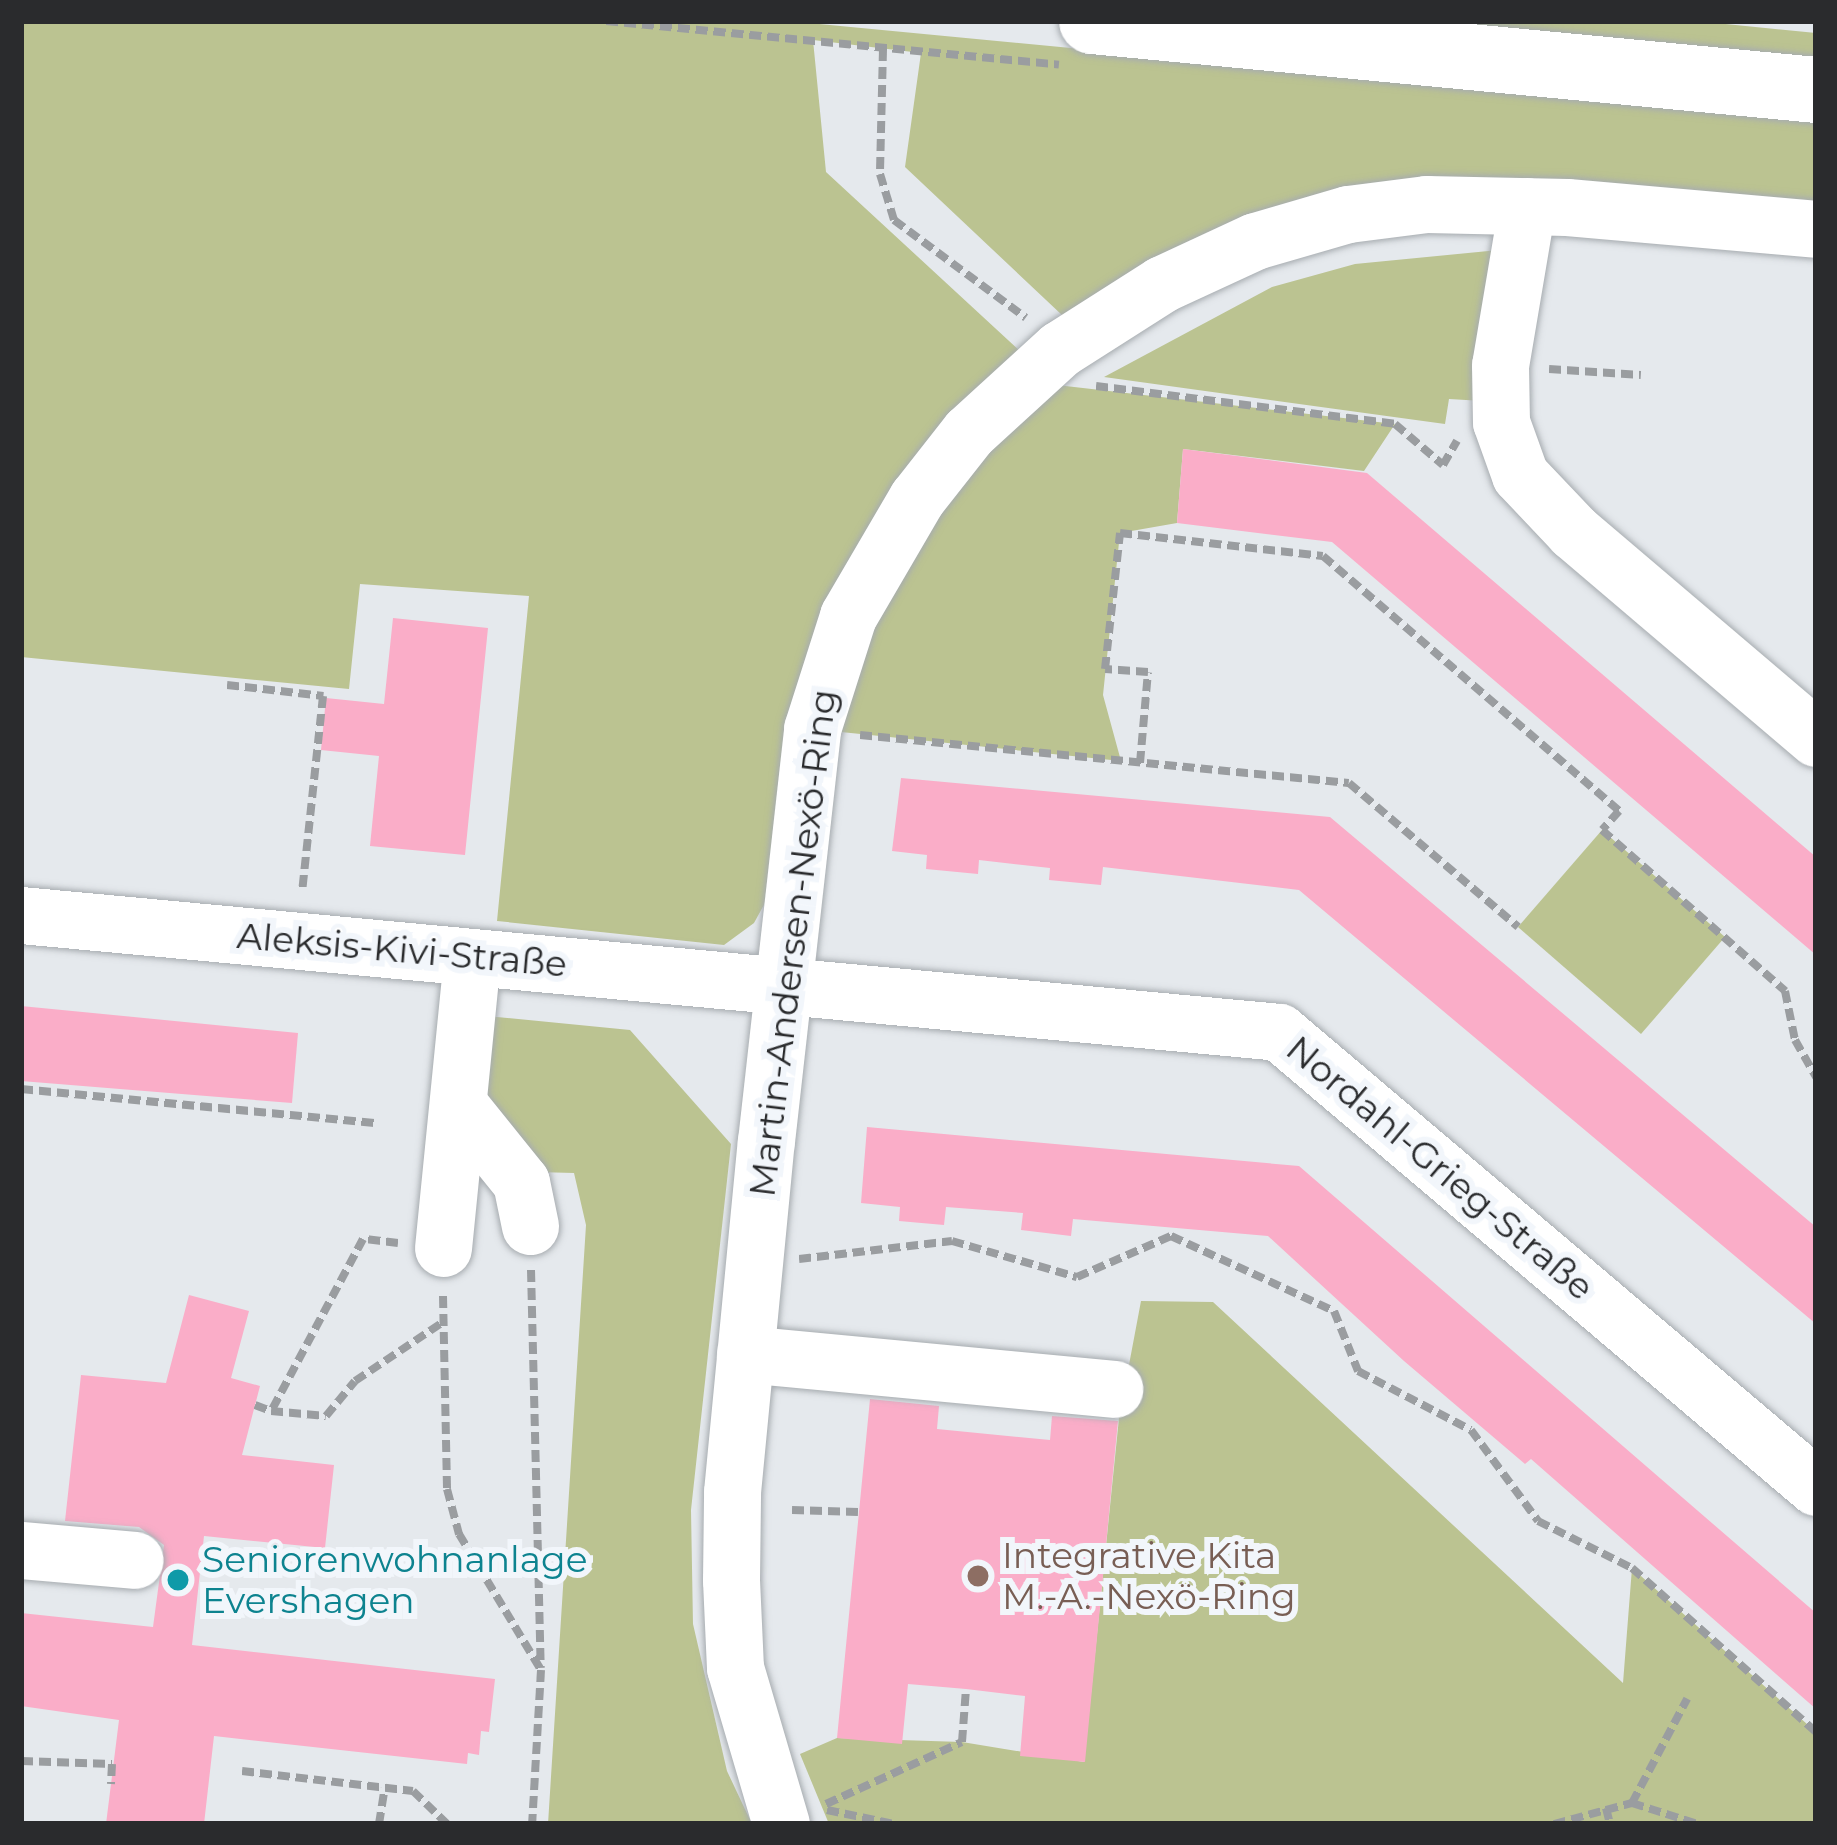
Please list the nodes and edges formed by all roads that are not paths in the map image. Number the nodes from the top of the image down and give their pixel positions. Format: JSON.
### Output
{"nodes":[{"id":1,"x":1092,"y":21,"type":"edge"},
{"id":2,"x":1816,"y":90,"type":"edge"},
{"id":3,"x":1527,"y":206,"type":"junction"},
{"id":4,"x":1816,"y":229,"type":"edge"},
{"id":5,"x":1816,"y":738,"type":"edge"},
{"id":6,"x":21,"y":915,"type":"edge"},
{"id":7,"x":472,"y":957,"type":"junction"},
{"id":8,"x":783,"y":988,"type":"junction"},
{"id":9,"x":458,"y":1104,"type":"junction"},
{"id":10,"x":530,"y":1226,"type":"road end"},
{"id":11,"x":443,"y":1248,"type":"road end"},
{"id":12,"x":745,"y":1354,"type":"junction"},
{"id":13,"x":1114,"y":1389,"type":"dead end"},
{"id":14,"x":1816,"y":1487,"type":"edge"},
{"id":15,"x":21,"y":1550,"type":"edge"},
{"id":16,"x":135,"y":1560,"type":"dead end"},
{"id":17,"x":781,"y":1824,"type":"edge"}],
"edges":[{"from":1,"to":2,"type":"highway"},
{"from":3,"to":4,"type":"street","name":"Martin-Andersen-Nexö-Ring"},
{"from":3,"to":5,"type":"street"},
{"from":3,"to":8,"type":"street","name":"Martin-Andersen-Nexö-Ring"},
{"from":6,"to":7,"type":"street","name":"Aleksis-Kivi-Straße"},
{"from":7,"to":8,"type":"street","name":"Aleksis-Kivi-Straße"},
{"from":7,"to":9,"type":"street"},
{"from":8,"to":12,"type":"street","name":"Martin-Andersen-Nexö-Ring"},
{"from":8,"to":14,"type":"street","name":"Nordahl-Grieg-Straße"},
{"from":9,"to":10,"type":"street"},
{"from":9,"to":11,"type":"street"},
{"from":12,"to":13,"type":"street"},
{"from":12,"to":17,"type":"street","name":"Martin-Andersen-Nexö-Ring"},
{"from":15,"to":16,"type":"street"}]}
